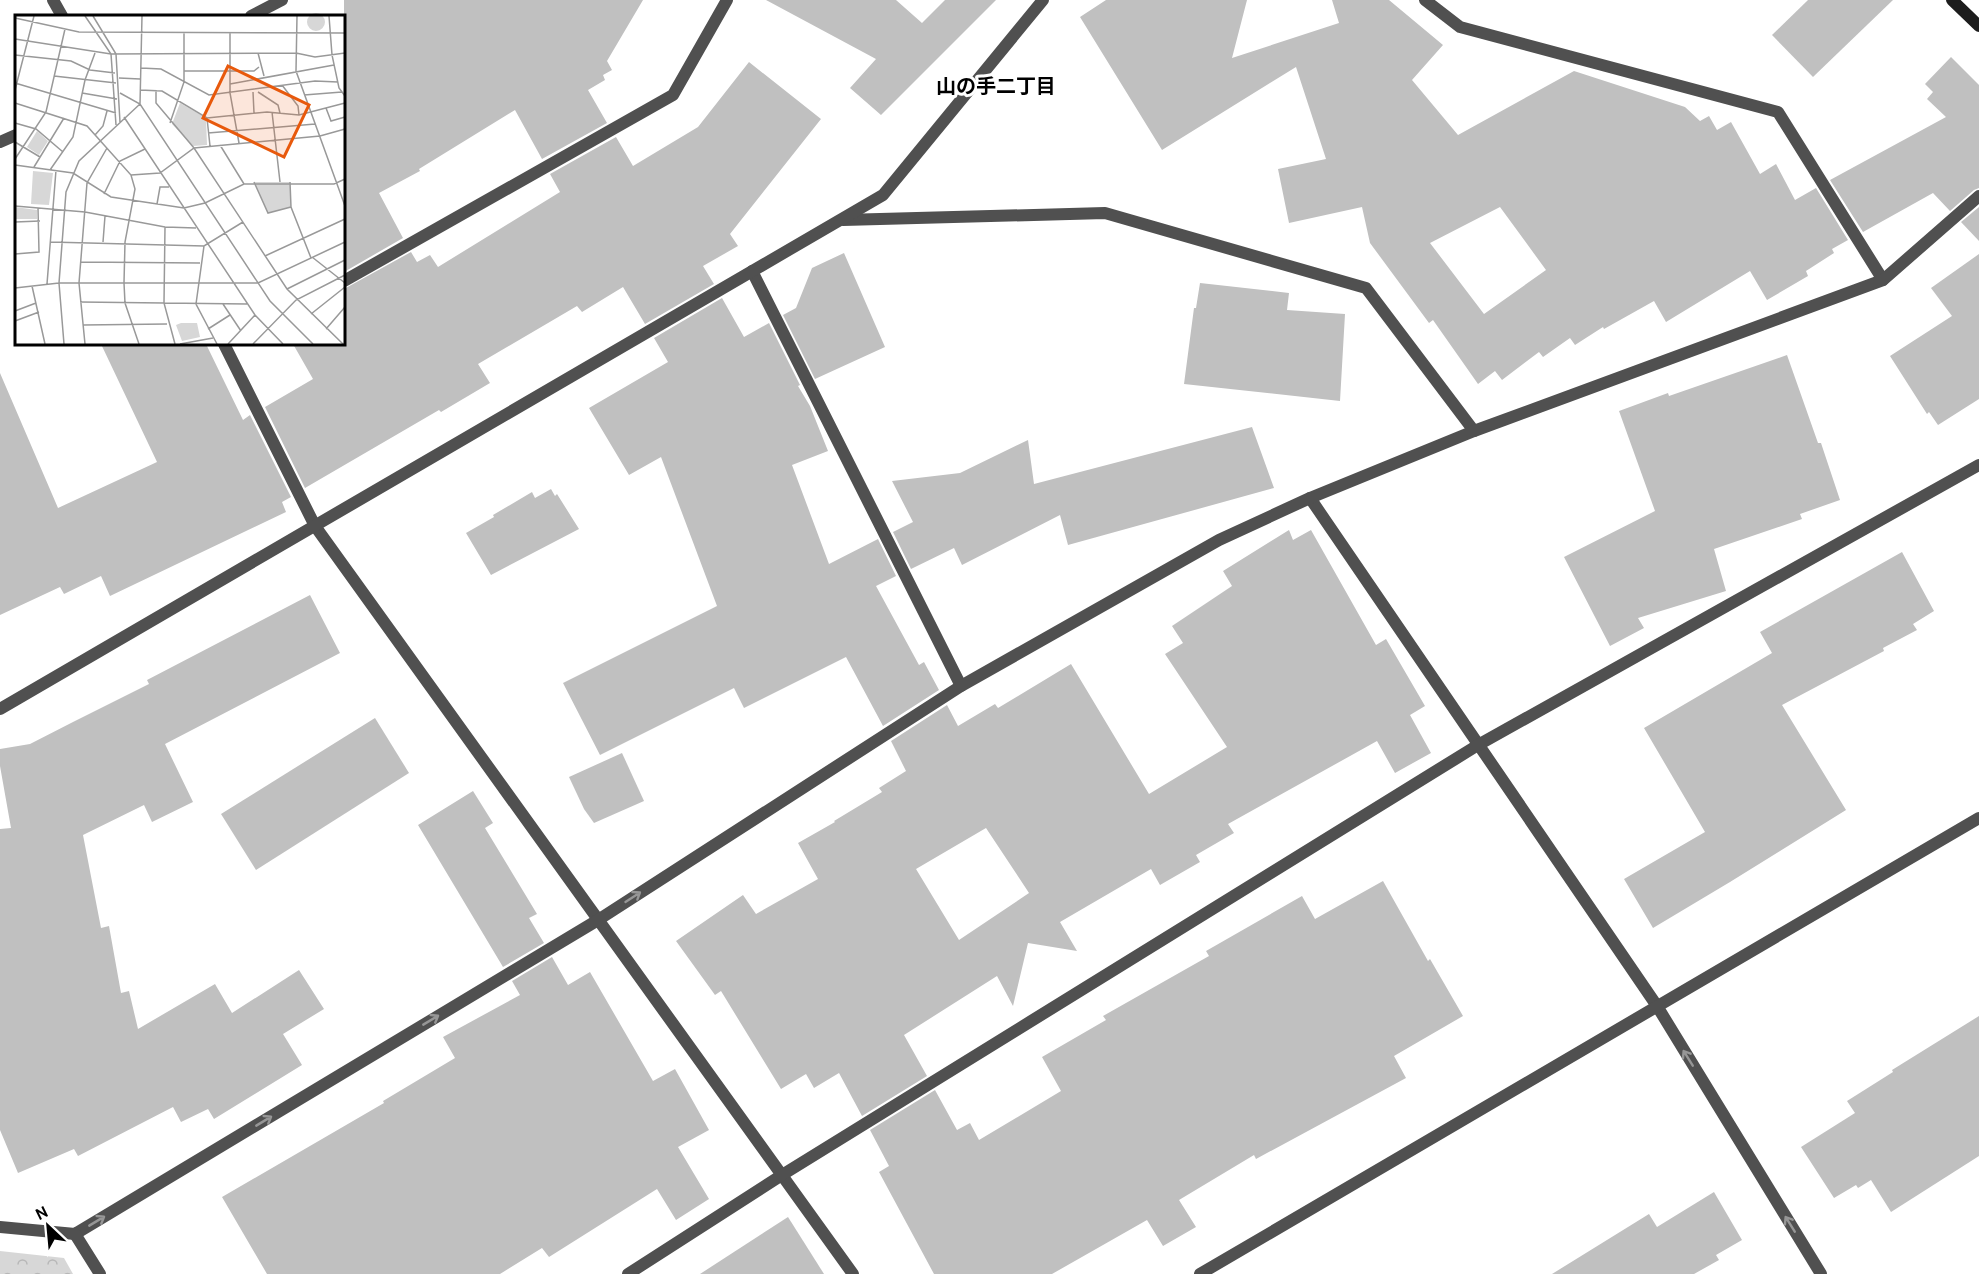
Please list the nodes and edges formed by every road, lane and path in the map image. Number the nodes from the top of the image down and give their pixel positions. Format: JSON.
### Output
{"nodes":[{"id":1,"x":53,"y":0,"type":"edge"},
{"id":2,"x":282,"y":0,"type":"edge"},
{"id":3,"x":727,"y":0,"type":"edge"},
{"id":4,"x":1043,"y":0,"type":"edge"},
{"id":5,"x":1425,"y":0,"type":"edge"},
{"id":6,"x":1952,"y":0,"type":"edge"},
{"id":7,"x":61,"y":15,"type":"edge"},
{"id":8,"x":253,"y":15,"type":"edge"},
{"id":9,"x":1979,"y":26,"type":"edge"},
{"id":10,"x":15,"y":135,"type":"edge"},
{"id":11,"x":0,"y":142,"type":"edge"},
{"id":12,"x":1979,"y":195,"type":"edge"},
{"id":13,"x":841,"y":220,"type":"junction"},
{"id":14,"x":752,"y":271,"type":"junction"},
{"id":15,"x":345,"y":280,"type":"edge"},
{"id":16,"x":1883,"y":280,"type":"junction"},
{"id":17,"x":227,"y":345,"type":"edge"},
{"id":18,"x":1474,"y":431,"type":"junction"},
{"id":19,"x":1979,"y":465,"type":"edge"},
{"id":20,"x":1310,"y":498,"type":"junction"},
{"id":21,"x":315,"y":526,"type":"junction"},
{"id":22,"x":961,"y":686,"type":"junction"},
{"id":23,"x":0,"y":709,"type":"edge"},
{"id":24,"x":1478,"y":745,"type":"junction"},
{"id":25,"x":1979,"y":818,"type":"edge"},
{"id":26,"x":598,"y":920,"type":"junction"},
{"id":27,"x":1657,"y":1006,"type":"junction"},
{"id":28,"x":782,"y":1175,"type":"junction"},
{"id":29,"x":0,"y":1227,"type":"edge"},
{"id":30,"x":75,"y":1234,"type":"junction"},
{"id":31,"x":100,"y":1274,"type":"edge"},
{"id":32,"x":628,"y":1274,"type":"edge"},
{"id":33,"x":853,"y":1274,"type":"edge"},
{"id":34,"x":1200,"y":1274,"type":"edge"},
{"id":35,"x":1821,"y":1274,"type":"edge"}],
"edges":[{"from":1,"to":7,"type":"street"},
{"from":2,"to":8,"type":"street"},
{"from":3,"to":15,"type":"street"},
{"from":4,"to":13,"type":"street"},
{"from":5,"to":16,"type":"street"},
{"from":6,"to":9,"type":"street"},
{"from":10,"to":11,"type":"street"},
{"from":12,"to":16,"type":"street"},
{"from":13,"to":14,"type":"street"},
{"from":13,"to":18,"type":"street"},
{"from":14,"to":21,"type":"street"},
{"from":14,"to":22,"type":"street"},
{"from":16,"to":18,"type":"street"},
{"from":17,"to":21,"type":"street"},
{"from":18,"to":20,"type":"street"},
{"from":19,"to":24,"type":"street"},
{"from":20,"to":22,"type":"street"},
{"from":20,"to":24,"type":"street"},
{"from":21,"to":23,"type":"street"},
{"from":21,"to":26,"type":"street"},
{"from":26,"to":22,"type":"street","one_way":true},
{"from":24,"to":27,"type":"street"},
{"from":24,"to":28,"type":"street"},
{"from":25,"to":27,"type":"street"},
{"from":26,"to":28,"type":"street"},
{"from":30,"to":26,"type":"street","one_way":true},
{"from":27,"to":34,"type":"street"},
{"from":35,"to":27,"type":"street","one_way":true},
{"from":28,"to":32,"type":"street"},
{"from":28,"to":33,"type":"street"},
{"from":29,"to":30,"type":"street"},
{"from":30,"to":31,"type":"street"}]}
